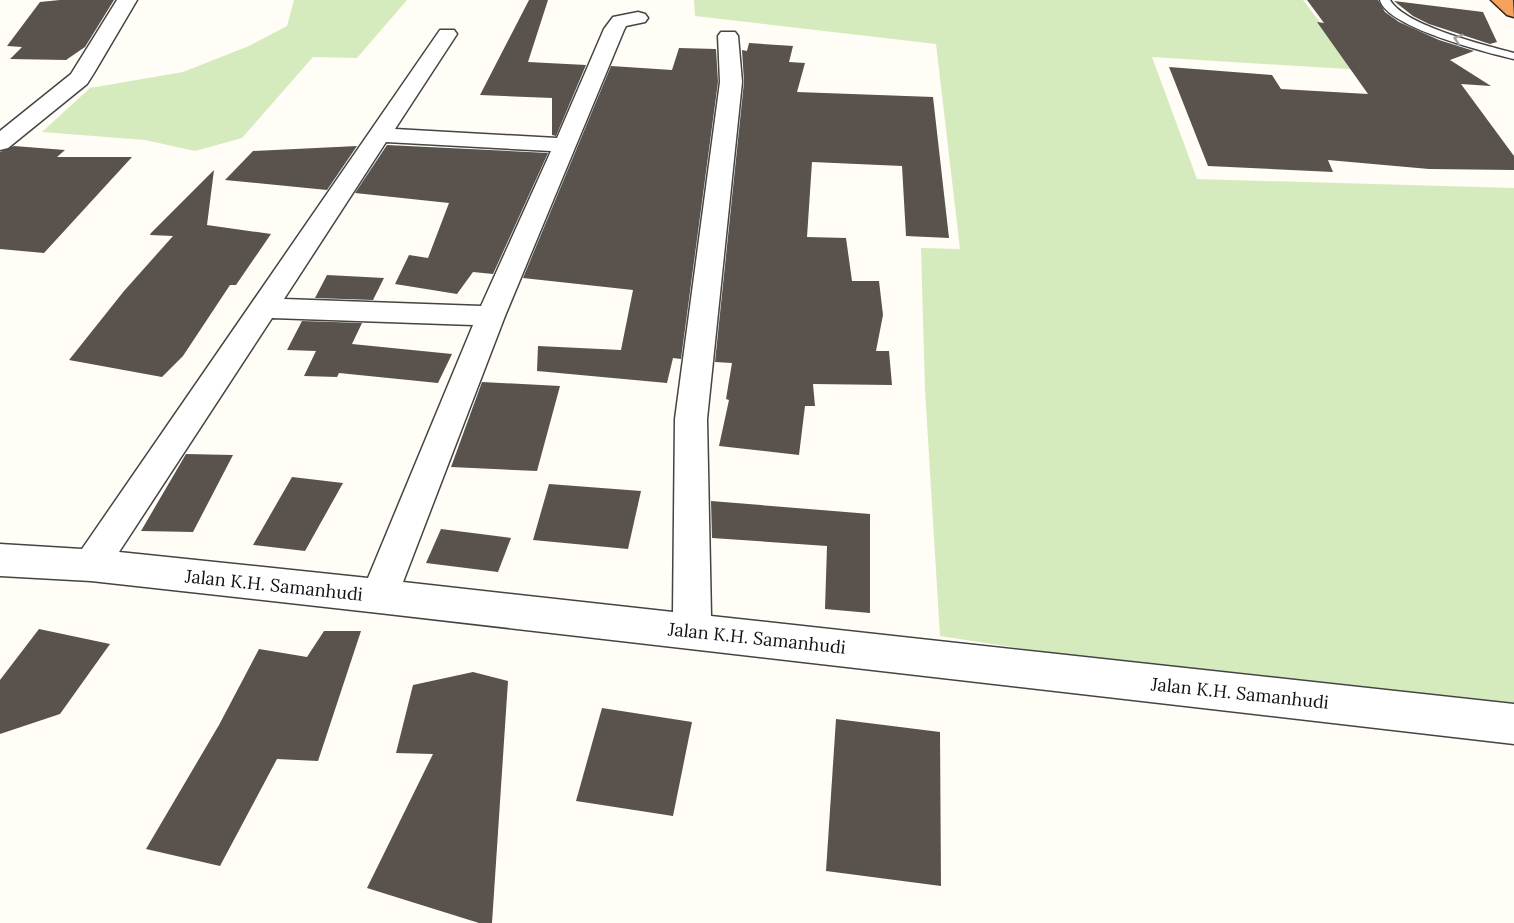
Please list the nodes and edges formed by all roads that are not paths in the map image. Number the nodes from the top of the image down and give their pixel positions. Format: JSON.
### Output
{"nodes":[{"id":1,"x":127,"y":0,"type":"edge"},
{"id":2,"x":1385,"y":0,"type":"edge"},
{"id":3,"x":1501,"y":0,"type":"edge"},
{"id":4,"x":1514,"y":11,"type":"edge"},
{"id":5,"x":638,"y":18,"type":"dead end"},
{"id":6,"x":447,"y":34,"type":"dead end"},
{"id":7,"x":728,"y":36,"type":"dead end"},
{"id":8,"x":1514,"y":56,"type":"edge"},
{"id":9,"x":379,"y":135,"type":"junction"},
{"id":10,"x":0,"y":143,"type":"edge"},
{"id":11,"x":563,"y":145,"type":"junction"},
{"id":12,"x":264,"y":308,"type":"junction"},
{"id":13,"x":491,"y":316,"type":"junction"},
{"id":14,"x":0,"y":560,"type":"edge"},
{"id":15,"x":91,"y":565,"type":"junction"},
{"id":16,"x":379,"y":596,"type":"junction"},
{"id":17,"x":692,"y":631,"type":"junction"},
{"id":18,"x":1514,"y":724,"type":"edge"}],
"edges":[{"from":1,"to":10,"type":"street"},
{"from":8,"to":2,"type":"lane","one_way":true},
{"from":3,"to":4,"type":"highway"},
{"from":5,"to":11,"type":"street"},
{"from":6,"to":9,"type":"street"},
{"from":7,"to":17,"type":"street"},
{"from":9,"to":11,"type":"street"},
{"from":9,"to":12,"type":"street"},
{"from":11,"to":13,"type":"street"},
{"from":12,"to":13,"type":"street"},
{"from":12,"to":15,"type":"street"},
{"from":13,"to":16,"type":"street"},
{"from":14,"to":15,"type":"street","name":"Jalan K.H. Samanhudi"},
{"from":15,"to":16,"type":"street","name":"Jalan K.H. Samanhudi"},
{"from":16,"to":17,"type":"street","name":"Jalan K.H. Samanhudi"},
{"from":17,"to":18,"type":"street","name":"Jalan K.H. Samanhudi"}]}
